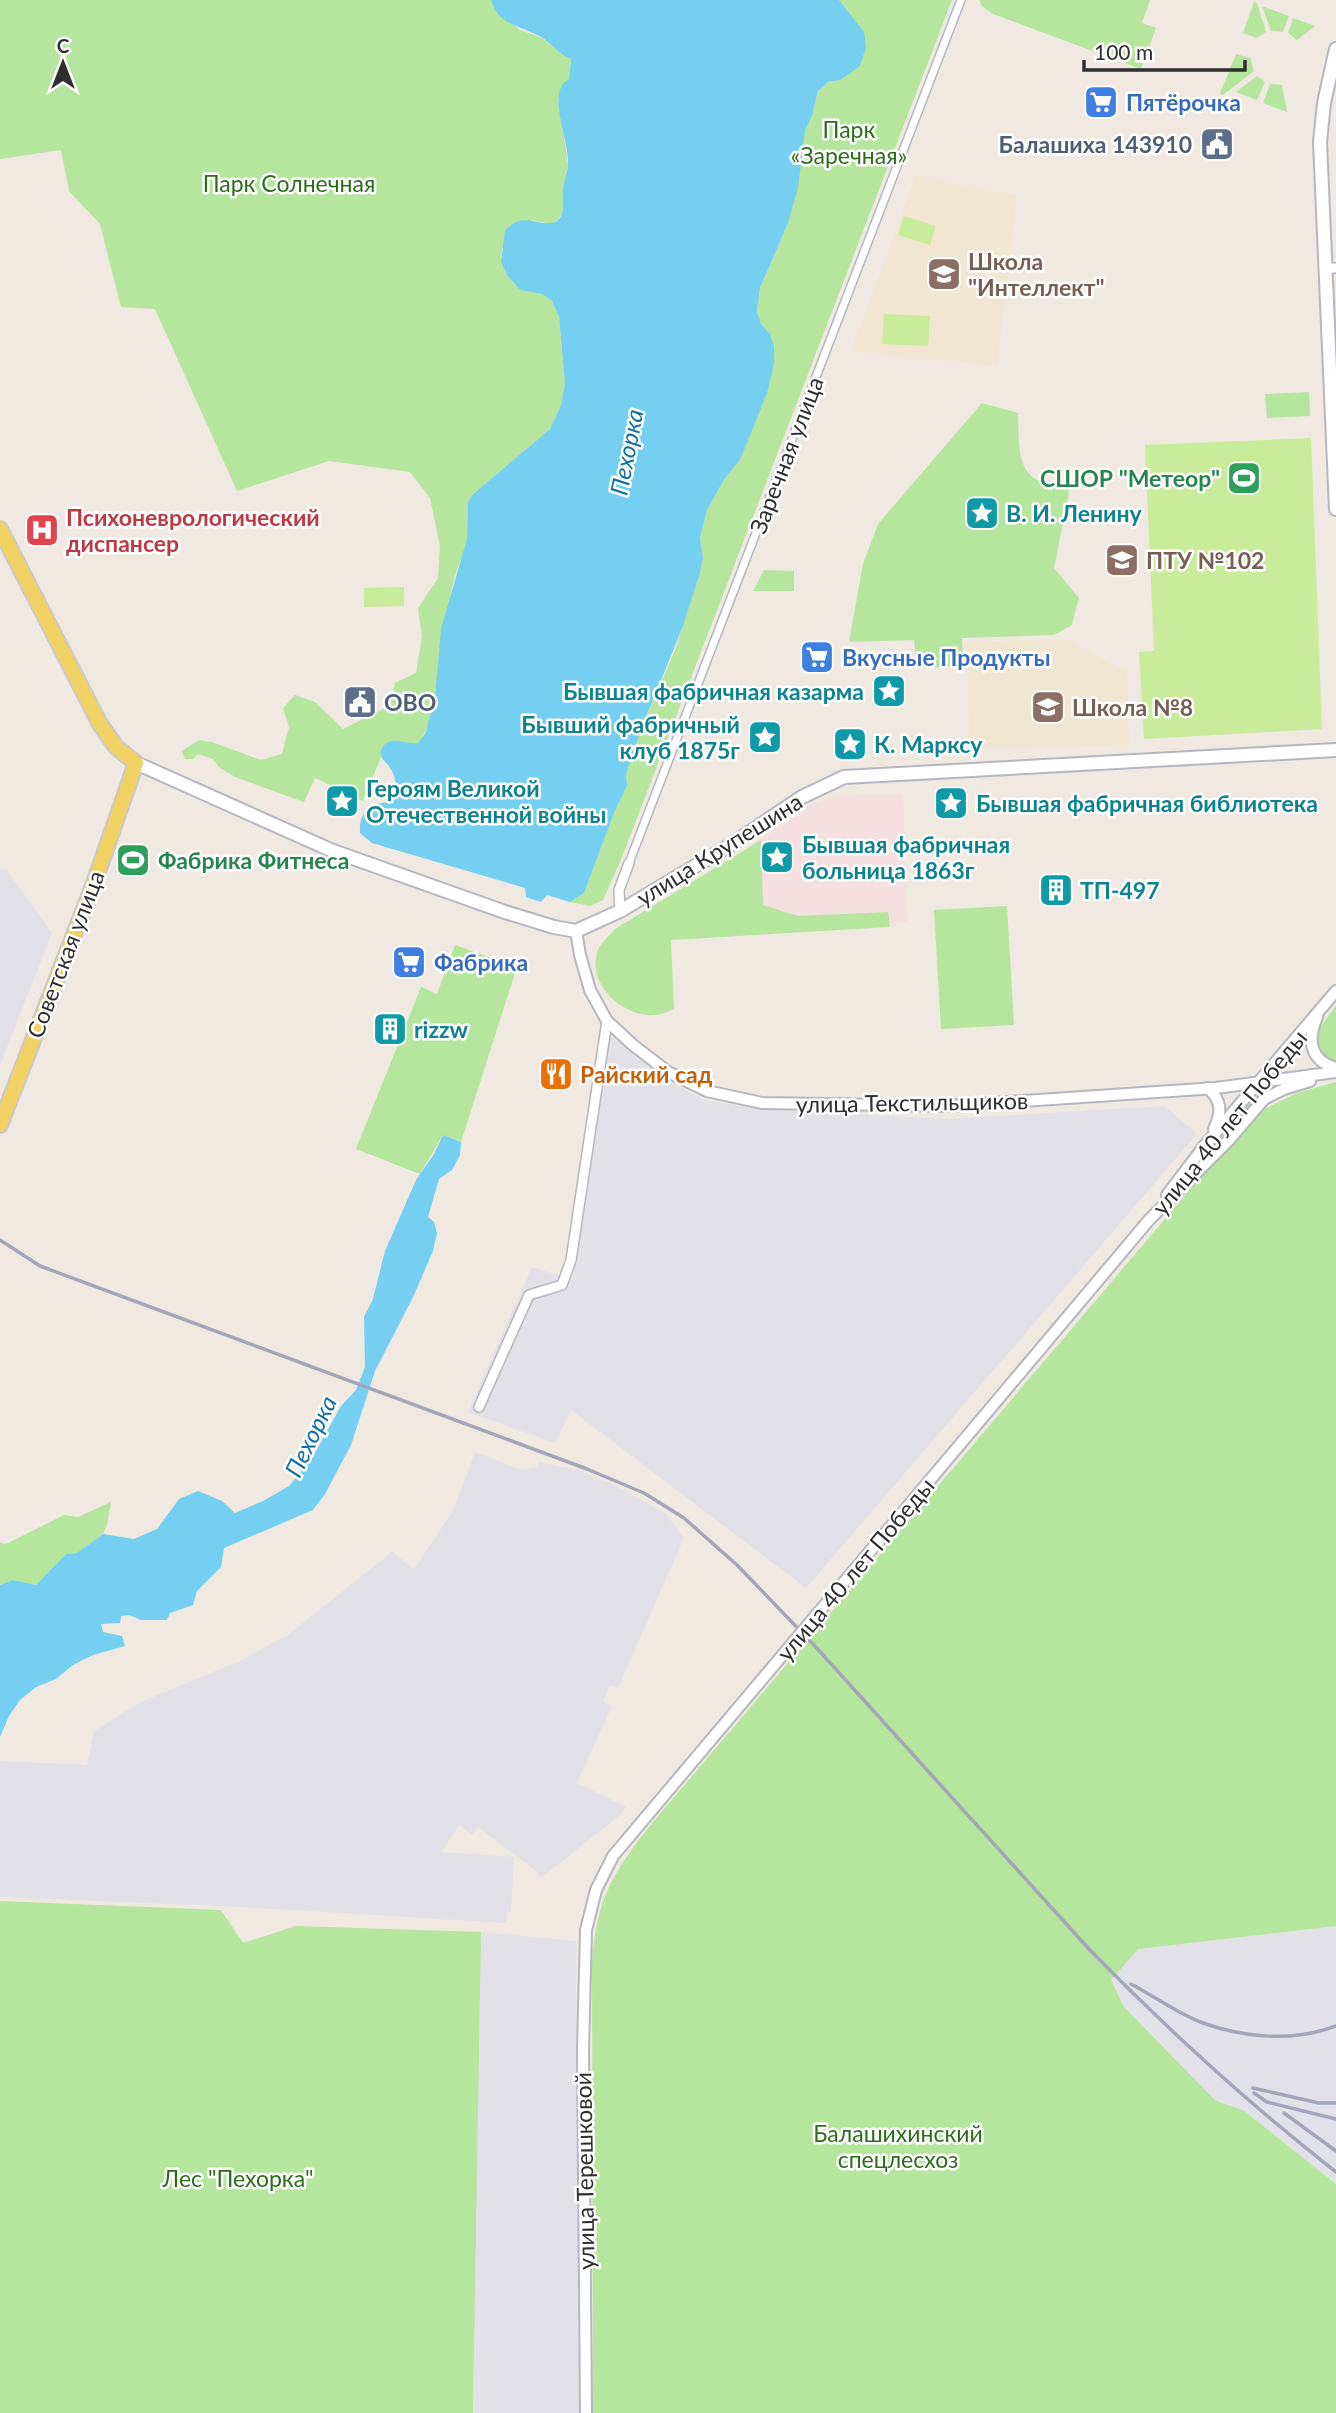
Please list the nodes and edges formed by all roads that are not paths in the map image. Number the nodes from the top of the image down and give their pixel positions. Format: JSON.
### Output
{"nodes":[{"id":1,"x":961,"y":0,"type":"edge"},
{"id":2,"x":1336,"y":48,"type":"edge"},
{"id":3,"x":1331,"y":268,"type":"edge"},
{"id":4,"x":1336,"y":509,"type":"edge"},
{"id":5,"x":0,"y":529,"type":"edge"},
{"id":6,"x":1336,"y":750,"type":"edge"},
{"id":7,"x":136,"y":762,"type":"junction"},
{"id":8,"x":629,"y":863,"type":"joint"},
{"id":9,"x":620,"y":911,"type":"junction"},
{"id":10,"x":576,"y":931,"type":"junction"},
{"id":11,"x":1336,"y":992,"type":"edge"},
{"id":12,"x":1322,"y":1008,"type":"junction"},
{"id":13,"x":607,"y":1021,"type":"junction"},
{"id":14,"x":1336,"y":1071,"type":"edge"},
{"id":15,"x":1256,"y":1084,"type":"junction"},
{"id":16,"x":1208,"y":1088,"type":"junction"},
{"id":17,"x":0,"y":1125,"type":"edge"},
{"id":18,"x":1205,"y":1145,"type":"junction"},
{"id":19,"x":1149,"y":1220,"type":"junction"},
{"id":20,"x":479,"y":1408,"type":"dead end"},
{"id":21,"x":586,"y":1930,"type":"joint"},
{"id":22,"x":586,"y":2413,"type":"edge"}],
"edges":[{"from":1,"to":8,"type":"street","name":"Заречная улица"},
{"from":2,"to":3,"type":"main road"},
{"from":3,"to":4,"type":"main road"},
{"from":5,"to":7,"type":"main road"},
{"from":6,"to":9,"type":"main road","name":"улица Крупешина"},
{"from":7,"to":10,"type":"main road"},
{"from":7,"to":17,"type":"main road","name":"Советская улица"},
{"from":8,"to":9,"type":"street","name":"Заречная улица"},
{"from":9,"to":10,"type":"main road","name":"улица Крупешина"},
{"from":10,"to":13,"type":"street","name":"улица Текстильщиков"},
{"from":11,"to":12,"type":"street","name":"улица 40 лет Победы"},
{"from":12,"to":14,"type":"street"},
{"from":12,"to":15,"type":"street","name":"улица 40 лет Победы"},
{"from":13,"to":16,"type":"street","name":"улица Текстильщиков"},
{"from":13,"to":20,"type":"street"},
{"from":14,"to":15,"type":"street","name":"улица Текстильщиков"},
{"from":14,"to":19,"type":"street","name":"улица 40 лет Победы"},
{"from":15,"to":16,"type":"street","name":"улица Текстильщиков"},
{"from":15,"to":18,"type":"street","name":"улица 40 лет Победы"},
{"from":16,"to":18,"type":"street"},
{"from":18,"to":19,"type":"street","name":"улица 40 лет Победы"},
{"from":19,"to":21,"type":"street","name":"улица 40 лет Победы","bridge":true},
{"from":21,"to":22,"type":"street","name":"улица Терешковой"}]}
